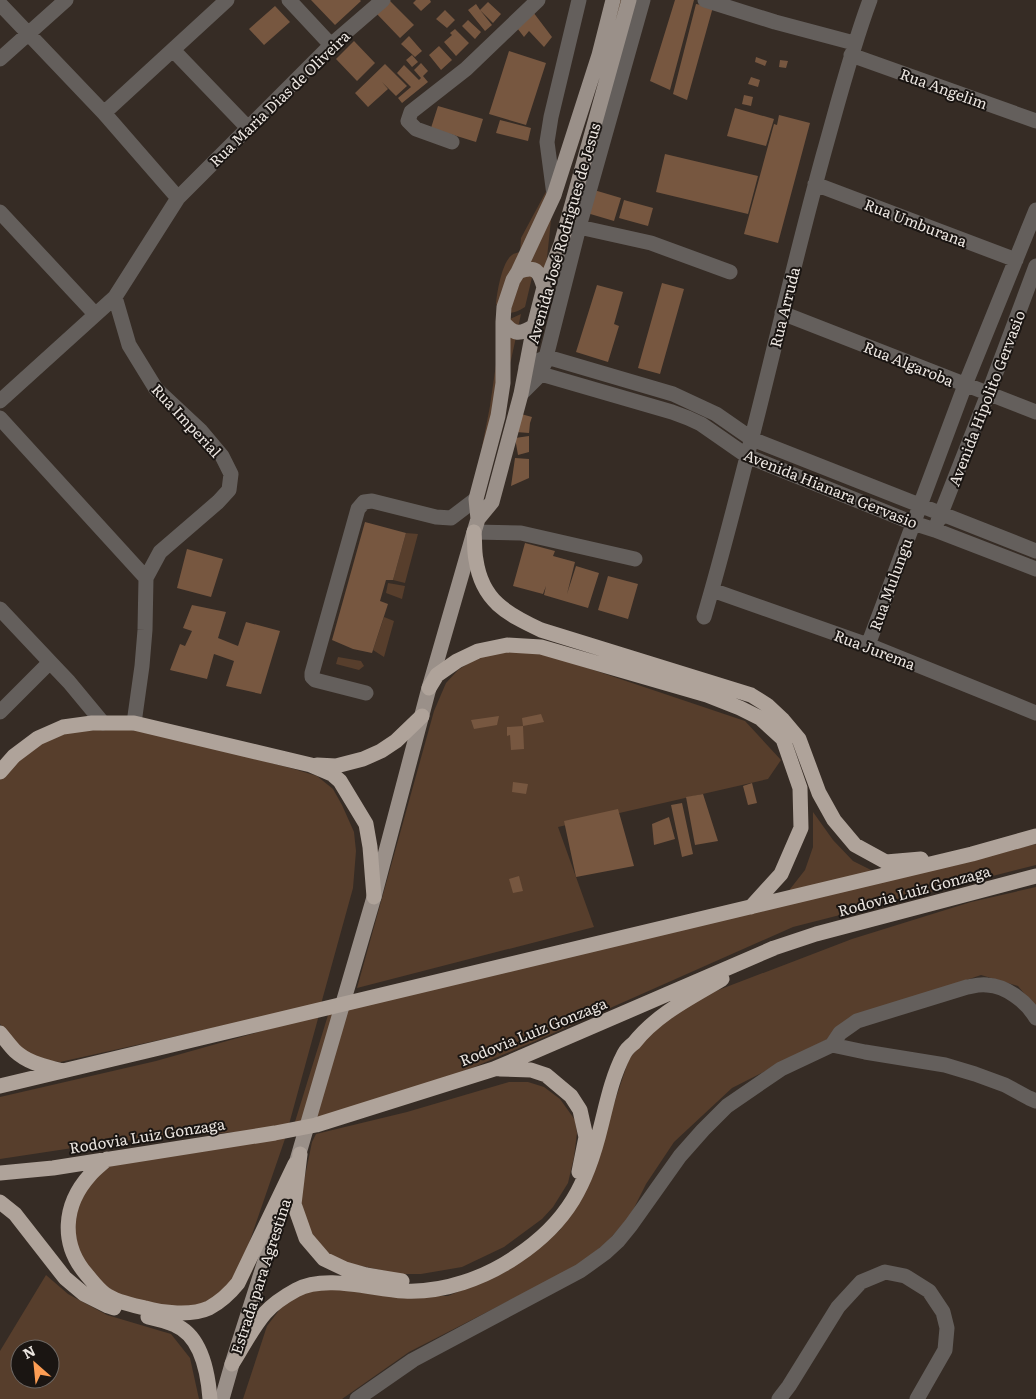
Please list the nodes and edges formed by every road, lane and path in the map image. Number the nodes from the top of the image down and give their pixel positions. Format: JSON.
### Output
{"nodes":[{"id":1,"x":66,"y":0,"type":"edge"},
{"id":2,"x":227,"y":0,"type":"edge"},
{"id":3,"x":289,"y":0,"type":"edge"},
{"id":4,"x":382,"y":0,"type":"edge"},
{"id":5,"x":538,"y":0,"type":"edge"},
{"id":6,"x":613,"y":0,"type":"edge"},
{"id":7,"x":629,"y":0,"type":"edge"},
{"id":8,"x":643,"y":0,"type":"edge"},
{"id":9,"x":704,"y":0,"type":"edge"},
{"id":10,"x":870,"y":0,"type":"edge"},
{"id":11,"x":573,"y":2,"type":"edge"},
{"id":12,"x":0,"y":4,"type":"edge"},
{"id":13,"x":28,"y":34,"type":"junction"},
{"id":14,"x":331,"y":45,"type":"junction"},
{"id":15,"x":853,"y":49,"type":"junction"},
{"id":16,"x":172,"y":50,"type":"junction"},
{"id":17,"x":0,"y":58,"type":"edge"},
{"id":18,"x":104,"y":113,"type":"junction"},
{"id":19,"x":1036,"y":122,"type":"edge"},
{"id":20,"x":248,"y":128,"type":"junction"},
{"id":21,"x":452,"y":142,"type":"dead end"},
{"id":22,"x":815,"y":184,"type":"junction"},
{"id":23,"x":554,"y":195,"type":"junction"},
{"id":24,"x":178,"y":198,"type":"junction"},
{"id":25,"x":1036,"y":210,"type":"edge"},
{"id":26,"x":0,"y":212,"type":"edge"},
{"id":27,"x":579,"y":227,"type":"junction"},
{"id":28,"x":561,"y":244,"type":"junction"},
{"id":29,"x":1016,"y":260,"type":"junction"},
{"id":30,"x":1036,"y":267,"type":"edge"},
{"id":31,"x":518,"y":272,"type":"junction"},
{"id":32,"x":730,"y":272,"type":"dead end"},
{"id":33,"x":544,"y":287,"type":"junction"},
{"id":34,"x":115,"y":297,"type":"junction"},
{"id":35,"x":782,"y":313,"type":"junction"},
{"id":36,"x":95,"y":314,"type":"junction"},
{"id":37,"x":503,"y":322,"type":"junction"},
{"id":38,"x":534,"y":326,"type":"junction"},
{"id":39,"x":547,"y":358,"type":"junction"},
{"id":40,"x":526,"y":366,"type":"junction"},
{"id":41,"x":541,"y":374,"type":"junction"},
{"id":42,"x":965,"y":385,"type":"junction"},
{"id":43,"x":521,"y":394,"type":"junction"},
{"id":44,"x":988,"y":394,"type":"junction"},
{"id":45,"x":0,"y":401,"type":"edge"},
{"id":46,"x":1036,"y":412,"type":"edge"},
{"id":47,"x":0,"y":418,"type":"edge"},
{"id":48,"x":752,"y":439,"type":"junction"},
{"id":49,"x":748,"y":456,"type":"junction"},
{"id":50,"x":476,"y":499,"type":"junction"},
{"id":51,"x":920,"y":504,"type":"junction"},
{"id":52,"x":941,"y":513,"type":"junction"},
{"id":53,"x":913,"y":523,"type":"junction"},
{"id":54,"x":476,"y":526,"type":"junction"},
{"id":55,"x":935,"y":530,"type":"junction"},
{"id":56,"x":1036,"y":551,"type":"edge"},
{"id":57,"x":635,"y":560,"type":"dead end"},
{"id":58,"x":1036,"y":569,"type":"edge"},
{"id":59,"x":146,"y":578,"type":"junction"},
{"id":60,"x":712,"y":590,"type":"junction"},
{"id":61,"x":0,"y":609,"type":"edge"},
{"id":62,"x":704,"y":617,"type":"dead end"},
{"id":63,"x":868,"y":644,"type":"junction"},
{"id":64,"x":50,"y":662,"type":"junction"},
{"id":65,"x":429,"y":688,"type":"junction"},
{"id":66,"x":366,"y":693,"type":"dead end"},
{"id":67,"x":0,"y":712,"type":"edge"},
{"id":68,"x":1036,"y":713,"type":"edge"},
{"id":69,"x":422,"y":716,"type":"junction"},
{"id":70,"x":104,"y":723,"type":"junction"},
{"id":71,"x":134,"y":723,"type":"junction"},
{"id":72,"x":311,"y":765,"type":"junction"},
{"id":73,"x":0,"y":772,"type":"edge"},
{"id":74,"x":1036,"y":836,"type":"edge"},
{"id":75,"x":972,"y":854,"type":"junction"},
{"id":76,"x":1036,"y":876,"type":"edge"},
{"id":77,"x":374,"y":897,"type":"junction"},
{"id":78,"x":751,"y":907,"type":"junction"},
{"id":79,"x":774,"y":948,"type":"junction"},
{"id":80,"x":1036,"y":1018,"type":"edge"},
{"id":81,"x":0,"y":1033,"type":"edge"},
{"id":82,"x":832,"y":1045,"type":"junction"},
{"id":83,"x":494,"y":1069,"type":"junction"},
{"id":84,"x":61,"y":1071,"type":"junction"},
{"id":85,"x":0,"y":1086,"type":"edge"},
{"id":86,"x":1036,"y":1101,"type":"edge"},
{"id":87,"x":300,"y":1154,"type":"junction"},
{"id":88,"x":107,"y":1159,"type":"junction"},
{"id":89,"x":0,"y":1174,"type":"edge"},
{"id":90,"x":0,"y":1202,"type":"edge"},
{"id":91,"x":232,"y":1364,"type":"junction"},
{"id":92,"x":210,"y":1399,"type":"edge"},
{"id":93,"x":222,"y":1399,"type":"edge"},
{"id":94,"x":357,"y":1399,"type":"edge"},
{"id":95,"x":779,"y":1399,"type":"edge"},
{"id":96,"x":917,"y":1399,"type":"edge"}],
"edges":[{"from":1,"to":13,"type":"street"},
{"from":2,"to":16,"type":"street"},
{"from":3,"to":14,"type":"street"},
{"from":4,"to":14,"type":"street","name":"Rua Maria Dias de Oliveira"},
{"from":5,"to":21,"type":"street"},
{"from":6,"to":23,"type":"main road","name":"Avenida José Rodrigues de Jesus"},
{"from":7,"to":28,"type":"main road","name":"Avenida José Rodrigues de Jesus"},
{"from":8,"to":27,"type":"street"},
{"from":9,"to":15,"type":"street","name":"Rua Angelim"},
{"from":10,"to":15,"type":"street","name":"Rua Arruda"},
{"from":11,"to":23,"type":"street"},
{"from":12,"to":13,"type":"street"},
{"from":13,"to":17,"type":"street"},
{"from":13,"to":18,"type":"street"},
{"from":14,"to":20,"type":"street","name":"Rua Maria Dias de Oliveira"},
{"from":15,"to":19,"type":"street","name":"Rua Angelim"},
{"from":15,"to":22,"type":"street","name":"Rua Arruda"},
{"from":16,"to":18,"type":"street"},
{"from":16,"to":20,"type":"street"},
{"from":18,"to":24,"type":"street"},
{"from":20,"to":24,"type":"street","name":"Rua Maria Dias de Oliveira"},
{"from":22,"to":29,"type":"street","name":"Rua Umburana"},
{"from":22,"to":35,"type":"street","name":"Rua Arruda"},
{"from":23,"to":31,"type":"main road","name":"Avenida José Rodrigues de Jesus"},
{"from":24,"to":34,"type":"street","name":"Rua Maria Dias de Oliveira"},
{"from":25,"to":29,"type":"street","name":"Rua Mulungu"},
{"from":26,"to":36,"type":"street"},
{"from":27,"to":28,"type":"street"},
{"from":27,"to":32,"type":"street"},
{"from":27,"to":39,"type":"street"},
{"from":28,"to":33,"type":"main road","name":"Avenida José Rodrigues de Jesus"},
{"from":29,"to":42,"type":"street","name":"Rua Mulungu"},
{"from":30,"to":44,"type":"street","name":"Avenida Hipolito Gervasio"},
{"from":31,"to":33,"type":"main road"},
{"from":31,"to":37,"type":"main road","name":"Avenida José Rodrigues de Jesus"},
{"from":33,"to":38,"type":"main road","name":"Avenida José Rodrigues de Jesus"},
{"from":34,"to":36,"type":"street","name":"Rua Maria Dias de Oliveira"},
{"from":34,"to":59,"type":"street","name":"Rua Imperial"},
{"from":35,"to":42,"type":"street","name":"Rua Algaroba"},
{"from":35,"to":48,"type":"street","name":"Rua Arruda"},
{"from":36,"to":45,"type":"street","name":"Rua Maria Dias de Oliveira"},
{"from":37,"to":38,"type":"main road"},
{"from":37,"to":50,"type":"main road","name":"Avenida José Rodrigues de Jesus"},
{"from":38,"to":40,"type":"main road","name":"Avenida José Rodrigues de Jesus"},
{"from":39,"to":40,"type":"street"},
{"from":39,"to":41,"type":"street"},
{"from":39,"to":48,"type":"street","name":"Avenida Hianara Gervasio"},
{"from":40,"to":43,"type":"main road","name":"Avenida José Rodrigues de Jesus"},
{"from":41,"to":43,"type":"street"},
{"from":41,"to":49,"type":"street","name":"Avenida Hianara Gervasio"},
{"from":42,"to":44,"type":"street","name":"Rua Algaroba"},
{"from":42,"to":51,"type":"street","name":"Rua Mulungu"},
{"from":43,"to":54,"type":"main road","name":"Avenida José Rodrigues de Jesus"},
{"from":44,"to":46,"type":"street","name":"Rua Algaroba"},
{"from":44,"to":52,"type":"street","name":"Avenida Hipolito Gervasio"},
{"from":47,"to":59,"type":"street"},
{"from":48,"to":49,"type":"street","name":"Rua Arruda"},
{"from":48,"to":51,"type":"street","name":"Avenida Hianara Gervasio"},
{"from":49,"to":53,"type":"street","name":"Avenida Hianara Gervasio"},
{"from":49,"to":60,"type":"street","name":"Rua Arruda"},
{"from":50,"to":54,"type":"main road","name":"Avenida José Rodrigues de Jesus"},
{"from":50,"to":66,"type":"street"},
{"from":51,"to":52,"type":"street","name":"Avenida Hianara Gervasio"},
{"from":51,"to":53,"type":"street","name":"Rua Mulungu"},
{"from":52,"to":55,"type":"street","name":"Avenida Hipolito Gervasio"},
{"from":52,"to":56,"type":"street","name":"Avenida Hianara Gervasio"},
{"from":53,"to":55,"type":"street","name":"Avenida Hianara Gervasio"},
{"from":53,"to":63,"type":"street","name":"Rua Mulungu"},
{"from":54,"to":57,"type":"street"},
{"from":54,"to":65,"type":"main road","name":"Estrada para Agrestina"},
{"from":54,"to":75,"type":"highway"},
{"from":55,"to":58,"type":"street","name":"Avenida Hianara Gervasio"},
{"from":59,"to":71,"type":"street","name":"Rua Imperial"},
{"from":60,"to":62,"type":"street","name":"Rua Arruda"},
{"from":60,"to":63,"type":"street","name":"Rua Jurema"},
{"from":61,"to":64,"type":"street"},
{"from":63,"to":68,"type":"street","name":"Rua Jurema"},
{"from":64,"to":67,"type":"street"},
{"from":64,"to":70,"type":"street"},
{"from":65,"to":69,"type":"main road","name":"Estrada para Agrestina"},
{"from":65,"to":78,"type":"highway"},
{"from":69,"to":72,"type":"highway"},
{"from":69,"to":77,"type":"main road","name":"Estrada para Agrestina"},
{"from":70,"to":71,"type":"highway"},
{"from":70,"to":73,"type":"highway"},
{"from":71,"to":72,"type":"highway"},
{"from":72,"to":77,"type":"highway"},
{"from":74,"to":75,"type":"highway","name":"Rodovia Luiz Gonzaga"},
{"from":75,"to":78,"type":"highway","name":"Rodovia Luiz Gonzaga"},
{"from":76,"to":79,"type":"highway","name":"Rodovia Luiz Gonzaga"},
{"from":77,"to":87,"type":"main road","name":"Estrada para Agrestina"},
{"from":78,"to":84,"type":"highway","name":"Rodovia Luiz Gonzaga"},
{"from":79,"to":83,"type":"highway","name":"Rodovia Luiz Gonzaga"},
{"from":79,"to":91,"type":"highway"},
{"from":80,"to":82,"type":"street"},
{"from":81,"to":84,"type":"highway"},
{"from":82,"to":86,"type":"street"},
{"from":82,"to":94,"type":"street"},
{"from":83,"to":87,"type":"highway"},
{"from":83,"to":88,"type":"highway","name":"Rodovia Luiz Gonzaga"},
{"from":84,"to":85,"type":"highway","name":"Rodovia Luiz Gonzaga"},
{"from":87,"to":88,"type":"highway"},
{"from":87,"to":91,"type":"main road","name":"Estrada para Agrestina"},
{"from":88,"to":89,"type":"highway","name":"Rodovia Luiz Gonzaga"},
{"from":90,"to":92,"type":"highway"},
{"from":91,"to":93,"type":"main road","name":"Estrada para Agrestina"},
{"from":95,"to":96,"type":"street"}]}
